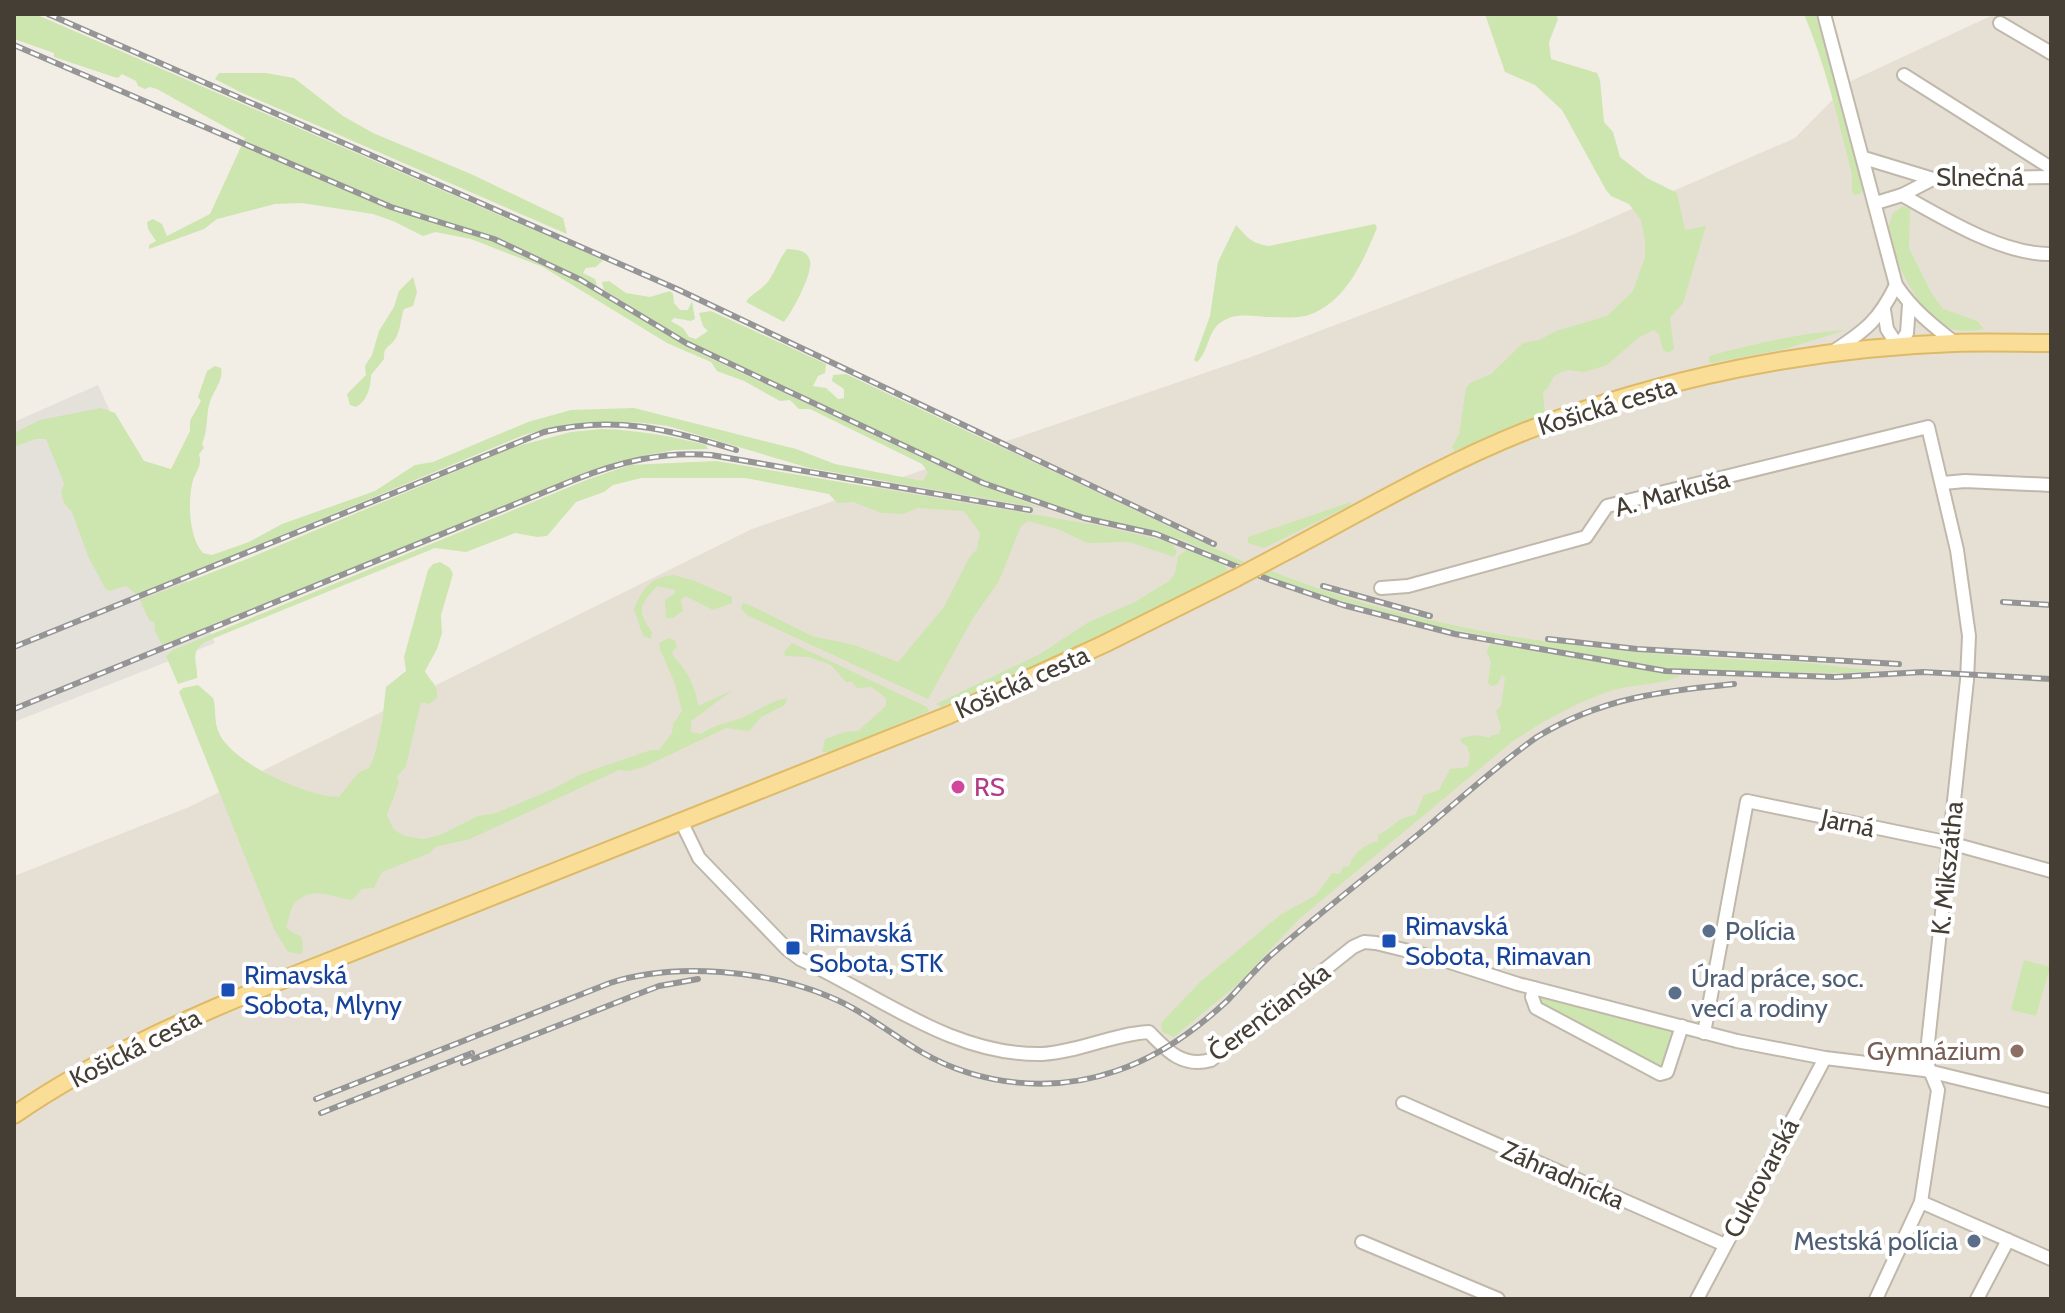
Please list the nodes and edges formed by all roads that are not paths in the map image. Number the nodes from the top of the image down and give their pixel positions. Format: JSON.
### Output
{"nodes":[{"id":1,"x":1824,"y":14,"type":"edge"},
{"id":2,"x":2000,"y":23,"type":"dead end"},
{"id":3,"x":2051,"y":53,"type":"edge"},
{"id":4,"x":1904,"y":75,"type":"dead end"},
{"id":5,"x":1864,"y":158,"type":"junction"},
{"id":6,"x":2051,"y":168,"type":"edge"},
{"id":7,"x":2051,"y":177,"type":"edge"},
{"id":8,"x":1933,"y":179,"type":"junction"},
{"id":9,"x":1902,"y":195,"type":"junction"},
{"id":10,"x":1876,"y":203,"type":"junction"},
{"id":11,"x":2051,"y":254,"type":"edge"},
{"id":12,"x":1896,"y":285,"type":"junction"},
{"id":13,"x":1909,"y":305,"type":"junction"},
{"id":14,"x":1884,"y":310,"type":"junction"},
{"id":15,"x":1955,"y":343,"type":"junction"},
{"id":16,"x":2051,"y":343,"type":"edge"},
{"id":17,"x":1898,"y":346,"type":"junction"},
{"id":18,"x":1830,"y":354,"type":"junction"},
{"id":19,"x":1928,"y":427,"type":"joint"},
{"id":20,"x":1943,"y":483,"type":"junction"},
{"id":21,"x":2051,"y":485,"type":"edge"},
{"id":22,"x":1381,"y":588,"type":"dead end"},
{"id":23,"x":682,"y":823,"type":"junction"},
{"id":24,"x":1950,"y":843,"type":"junction"},
{"id":25,"x":2051,"y":871,"type":"edge"},
{"id":26,"x":1534,"y":988,"type":"junction"},
{"id":27,"x":1682,"y":1026,"type":"junction"},
{"id":28,"x":1704,"y":1033,"type":"junction"},
{"id":29,"x":1825,"y":1058,"type":"junction"},
{"id":30,"x":1932,"y":1073,"type":"junction"},
{"id":31,"x":2051,"y":1101,"type":"edge"},
{"id":32,"x":1403,"y":1103,"type":"dead end"},
{"id":33,"x":14,"y":1115,"type":"edge"},
{"id":34,"x":1921,"y":1202,"type":"junction"},
{"id":35,"x":2008,"y":1240,"type":"junction"},
{"id":36,"x":1362,"y":1242,"type":"dead end"},
{"id":37,"x":1725,"y":1245,"type":"junction"},
{"id":38,"x":2051,"y":1259,"type":"edge"},
{"id":39,"x":1498,"y":1299,"type":"edge"},
{"id":40,"x":1697,"y":1299,"type":"edge"},
{"id":41,"x":1876,"y":1299,"type":"edge"},
{"id":42,"x":1977,"y":1299,"type":"edge"}],
"edges":[{"from":1,"to":5,"type":"street"},
{"from":2,"to":3,"type":"street"},
{"from":4,"to":6,"type":"street"},
{"from":5,"to":8,"type":"street","name":"Slnečná"},
{"from":5,"to":10,"type":"street"},
{"from":7,"to":8,"type":"street","name":"Slnečná"},
{"from":8,"to":9,"type":"street"},
{"from":9,"to":10,"type":"street"},
{"from":9,"to":11,"type":"street"},
{"from":10,"to":12,"type":"street"},
{"from":12,"to":13,"type":"street"},
{"from":12,"to":14,"type":"street"},
{"from":13,"to":15,"type":"street"},
{"from":13,"to":17,"type":"street"},
{"from":14,"to":17,"type":"street"},
{"from":14,"to":18,"type":"street"},
{"from":15,"to":16,"type":"main road","name":"Košická cesta"},
{"from":15,"to":17,"type":"main road","name":"Košická cesta"},
{"from":17,"to":18,"type":"main road","name":"Košická cesta"},
{"from":18,"to":23,"type":"main road","name":"Košická cesta","bridge":true},
{"from":19,"to":20,"type":"street","name":"K. Mikszátha"},
{"from":19,"to":22,"type":"street","name":"A. Markuša"},
{"from":20,"to":21,"type":"street"},
{"from":20,"to":24,"type":"street","name":"K. Mikszátha"},
{"from":23,"to":26,"type":"street","name":"Čerenčianska"},
{"from":23,"to":33,"type":"main road","name":"Košická cesta"},
{"from":24,"to":25,"type":"street","name":"Jarná"},
{"from":24,"to":28,"type":"street","name":"Jarná"},
{"from":24,"to":30,"type":"street","name":"K. Mikszátha"},
{"from":26,"to":27,"type":"street","name":"Čerenčianska"},
{"from":26,"to":27,"type":"street"},
{"from":27,"to":28,"type":"street","name":"Čerenčianska"},
{"from":28,"to":29,"type":"street","name":"Čerenčianska"},
{"from":29,"to":30,"type":"street","name":"Čerenčianska"},
{"from":29,"to":37,"type":"street","name":"Cukrovarská"},
{"from":30,"to":31,"type":"street","name":"Čerenčianska"},
{"from":30,"to":34,"type":"street","name":"K. Mikszátha"},
{"from":32,"to":37,"type":"street","name":"Záhradnícka"},
{"from":34,"to":35,"type":"street"},
{"from":34,"to":41,"type":"street","name":"K. Mikszátha"},
{"from":35,"to":38,"type":"street"},
{"from":35,"to":42,"type":"street"},
{"from":36,"to":39,"type":"street"},
{"from":37,"to":40,"type":"street","name":"Cukrovarská"}]}
